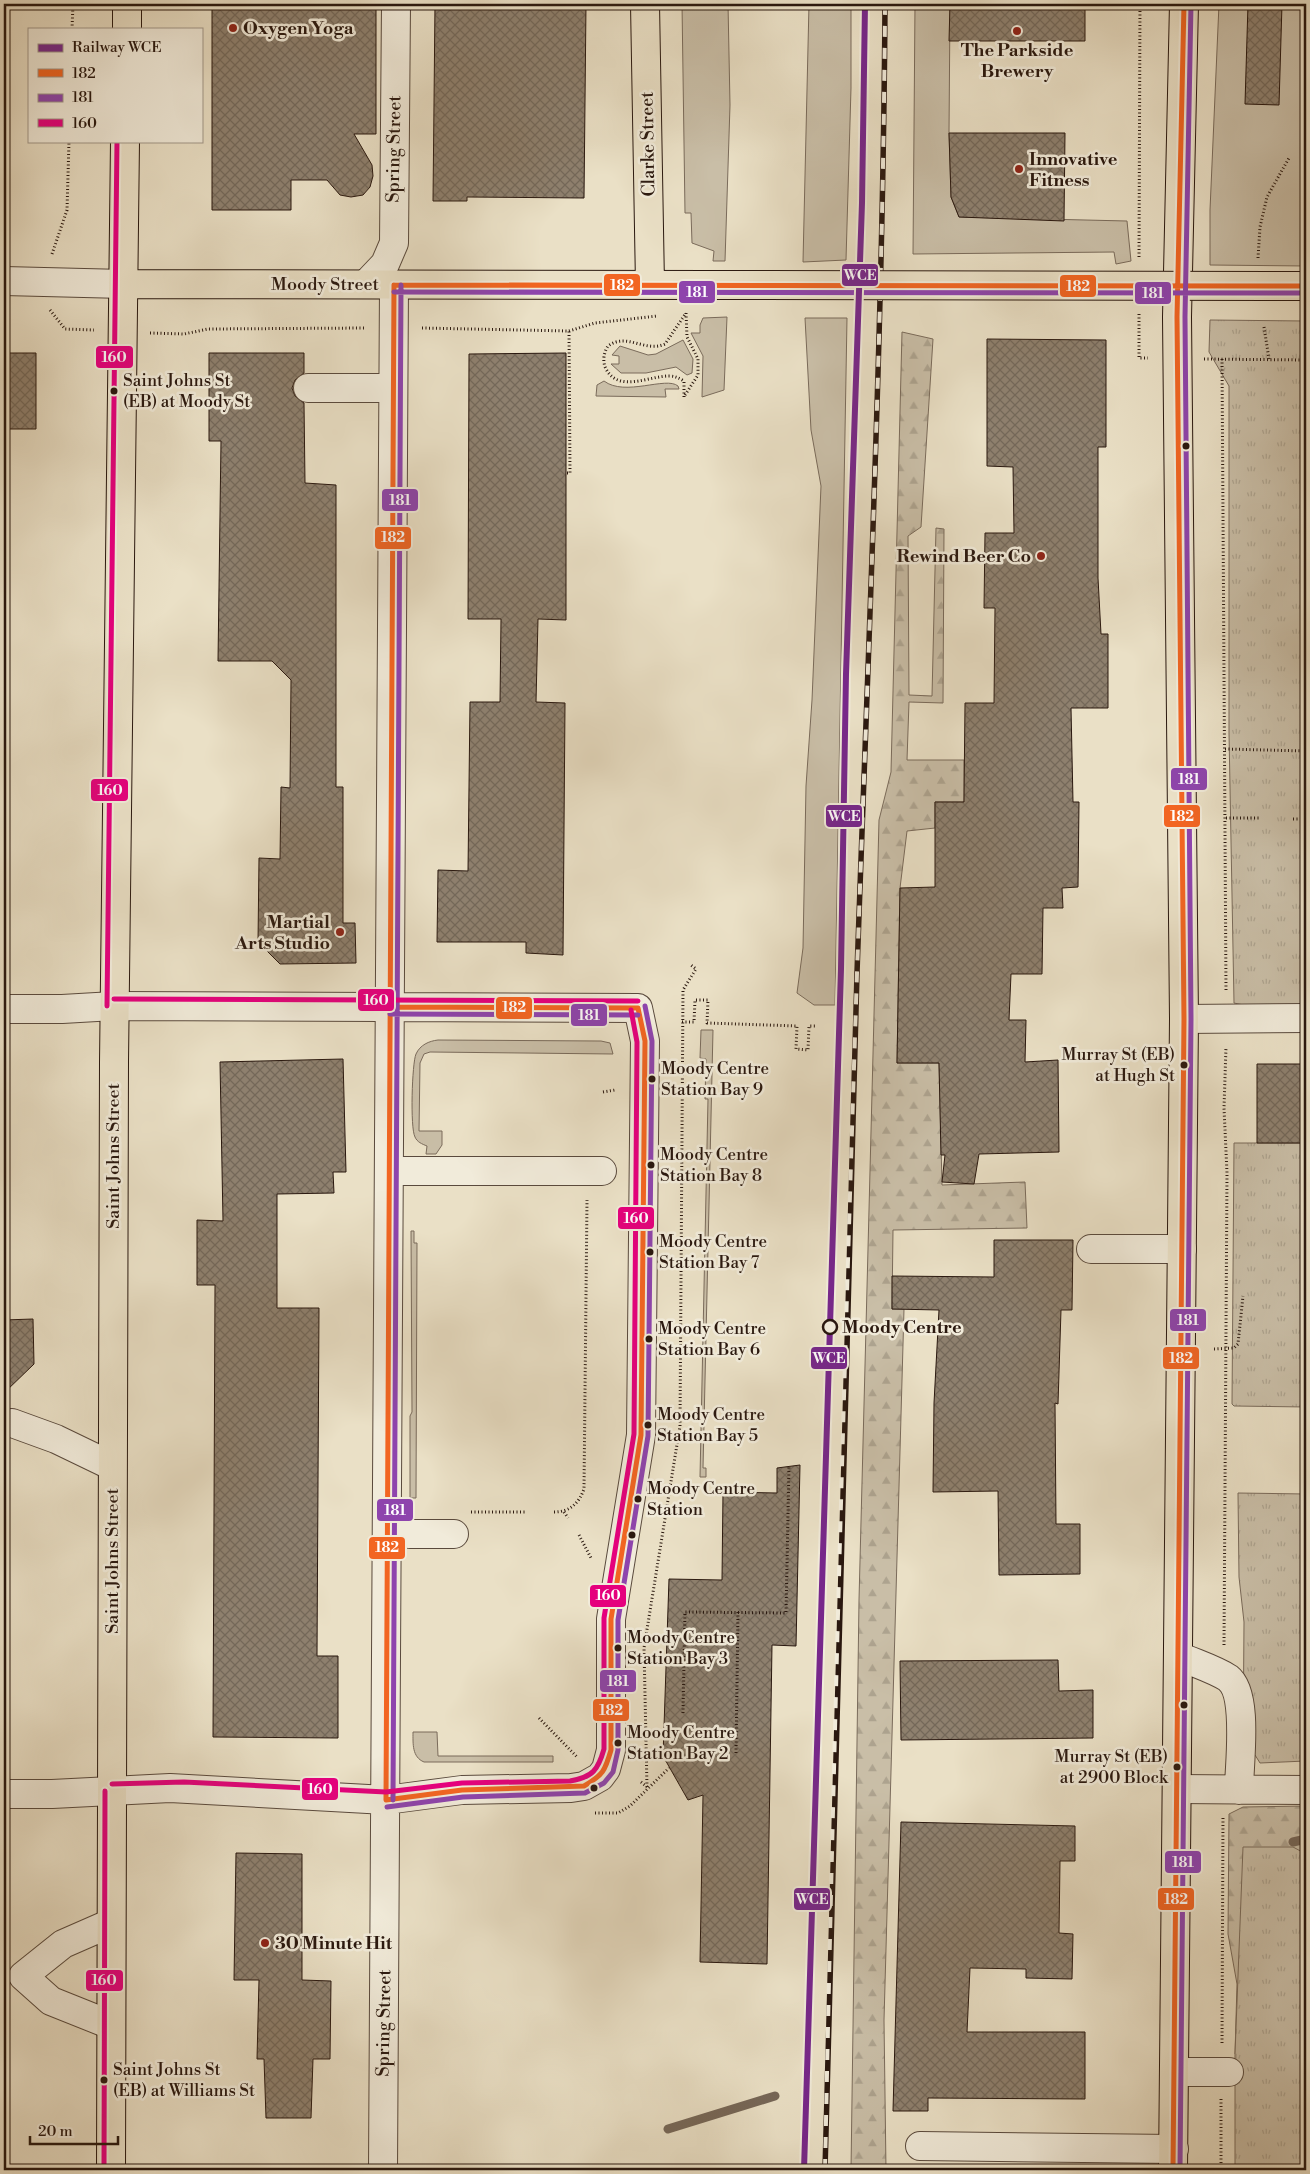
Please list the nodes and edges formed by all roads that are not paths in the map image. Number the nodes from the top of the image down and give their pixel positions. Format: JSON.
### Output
{"nodes":[{"id":1,"x":127,"y":4,"type":"edge"},
{"id":2,"x":645,"y":4,"type":"edge"},
{"id":3,"x":1184,"y":4,"type":"edge"},
{"id":4,"x":396,"y":11,"type":"edge"},
{"id":5,"x":127,"y":28,"type":"edge"},
{"id":6,"x":125,"y":142,"type":"edge"},
{"id":7,"x":4,"y":281,"type":"edge"},
{"id":8,"x":124,"y":284,"type":"junction"},
{"id":9,"x":366,"y":284,"type":"junction"},
{"id":10,"x":394,"y":285,"type":"junction"},
{"id":11,"x":650,"y":285,"type":"junction"},
{"id":12,"x":1306,"y":286,"type":"edge"},
{"id":13,"x":308,"y":388,"type":"dead end"},
{"id":14,"x":393,"y":388,"type":"junction"},
{"id":15,"x":114,"y":1006,"type":"junction"},
{"id":16,"x":390,"y":1007,"type":"junction"},
{"id":17,"x":4,"y":1009,"type":"edge"},
{"id":18,"x":1306,"y":1018,"type":"edge"},
{"id":19,"x":1184,"y":1019,"type":"junction"},
{"id":20,"x":389,"y":1171,"type":"junction"},
{"id":21,"x":602,"y":1171,"type":"dead end"},
{"id":22,"x":1091,"y":1249,"type":"dead end"},
{"id":23,"x":1182,"y":1249,"type":"junction"},
{"id":24,"x":12,"y":1423,"type":"dead end"},
{"id":25,"x":112,"y":1466,"type":"junction"},
{"id":26,"x":387,"y":1531,"type":"junction"},
{"id":27,"x":454,"y":1534,"type":"dead end"},
{"id":28,"x":1179,"y":1656,"type":"junction"},
{"id":29,"x":1178,"y":1789,"type":"junction"},
{"id":30,"x":1306,"y":1790,"type":"edge"},
{"id":31,"x":112,"y":1791,"type":"junction"},
{"id":32,"x":4,"y":1794,"type":"edge"},
{"id":33,"x":1231,"y":1799,"type":"junction"},
{"id":34,"x":386,"y":1800,"type":"junction"},
{"id":35,"x":111,"y":1923,"type":"junction"},
{"id":36,"x":111,"y":2025,"type":"junction"},
{"id":37,"x":1175,"y":2072,"type":"junction"},
{"id":38,"x":1225,"y":2082,"type":"road end"},
{"id":39,"x":920,"y":2146,"type":"dead end"},
{"id":40,"x":1173,"y":2160,"type":"edge"},
{"id":41,"x":111,"y":2170,"type":"edge"},
{"id":42,"x":383,"y":2170,"type":"edge"}],
"edges":[{"from":1,"to":5,"type":"main road"},
{"from":2,"to":11,"type":"main road","name":"Clarke Street"},
{"from":3,"to":19,"type":"main road"},
{"from":4,"to":9,"type":"street","name":"Spring Street"},
{"from":6,"to":8,"type":"main road","name":"Saint Johns Street"},
{"from":7,"to":8,"type":"street","name":"Moody Street"},
{"from":8,"to":9,"type":"main road","name":"Moody Street"},
{"from":8,"to":15,"type":"main road","name":"Saint Johns Street"},
{"from":9,"to":10,"type":"main road","name":"Moody Street"},
{"from":10,"to":11,"type":"main road","name":"Moody Street"},
{"from":10,"to":14,"type":"street","name":"Spring Street"},
{"from":11,"to":12,"type":"main road","name":"Moody Street","bridge":true},
{"from":13,"to":14,"type":"street"},
{"from":14,"to":16,"type":"street","name":"Spring Street"},
{"from":15,"to":16,"type":"street"},
{"from":15,"to":17,"type":"street"},
{"from":15,"to":25,"type":"main road","name":"Saint Johns Street"},
{"from":16,"to":20,"type":"street","name":"Spring Street"},
{"from":16,"to":34,"type":"street"},
{"from":18,"to":19,"type":"street"},
{"from":19,"to":23,"type":"main road"},
{"from":20,"to":21,"type":"street"},
{"from":20,"to":26,"type":"street","name":"Spring Street"},
{"from":22,"to":23,"type":"street"},
{"from":23,"to":28,"type":"main road"},
{"from":24,"to":25,"type":"street"},
{"from":25,"to":31,"type":"main road","name":"Saint Johns Street"},
{"from":26,"to":27,"type":"street"},
{"from":26,"to":34,"type":"street","name":"Spring Street"},
{"from":28,"to":29,"type":"main road"},
{"from":28,"to":33,"type":"street"},
{"from":29,"to":33,"type":"street"},
{"from":29,"to":37,"type":"main road"},
{"from":30,"to":33,"type":"street"},
{"from":31,"to":32,"type":"street"},
{"from":31,"to":34,"type":"street"},
{"from":31,"to":35,"type":"main road","name":"Saint Johns Street"},
{"from":34,"to":42,"type":"street","name":"Spring Street"},
{"from":35,"to":36,"type":"main road","name":"Saint Johns Street"},
{"from":35,"to":36,"type":"street"},
{"from":36,"to":41,"type":"main road","name":"Saint Johns Street"},
{"from":37,"to":38,"type":"street"},
{"from":37,"to":40,"type":"main road"},
{"from":39,"to":40,"type":"street"}]}
